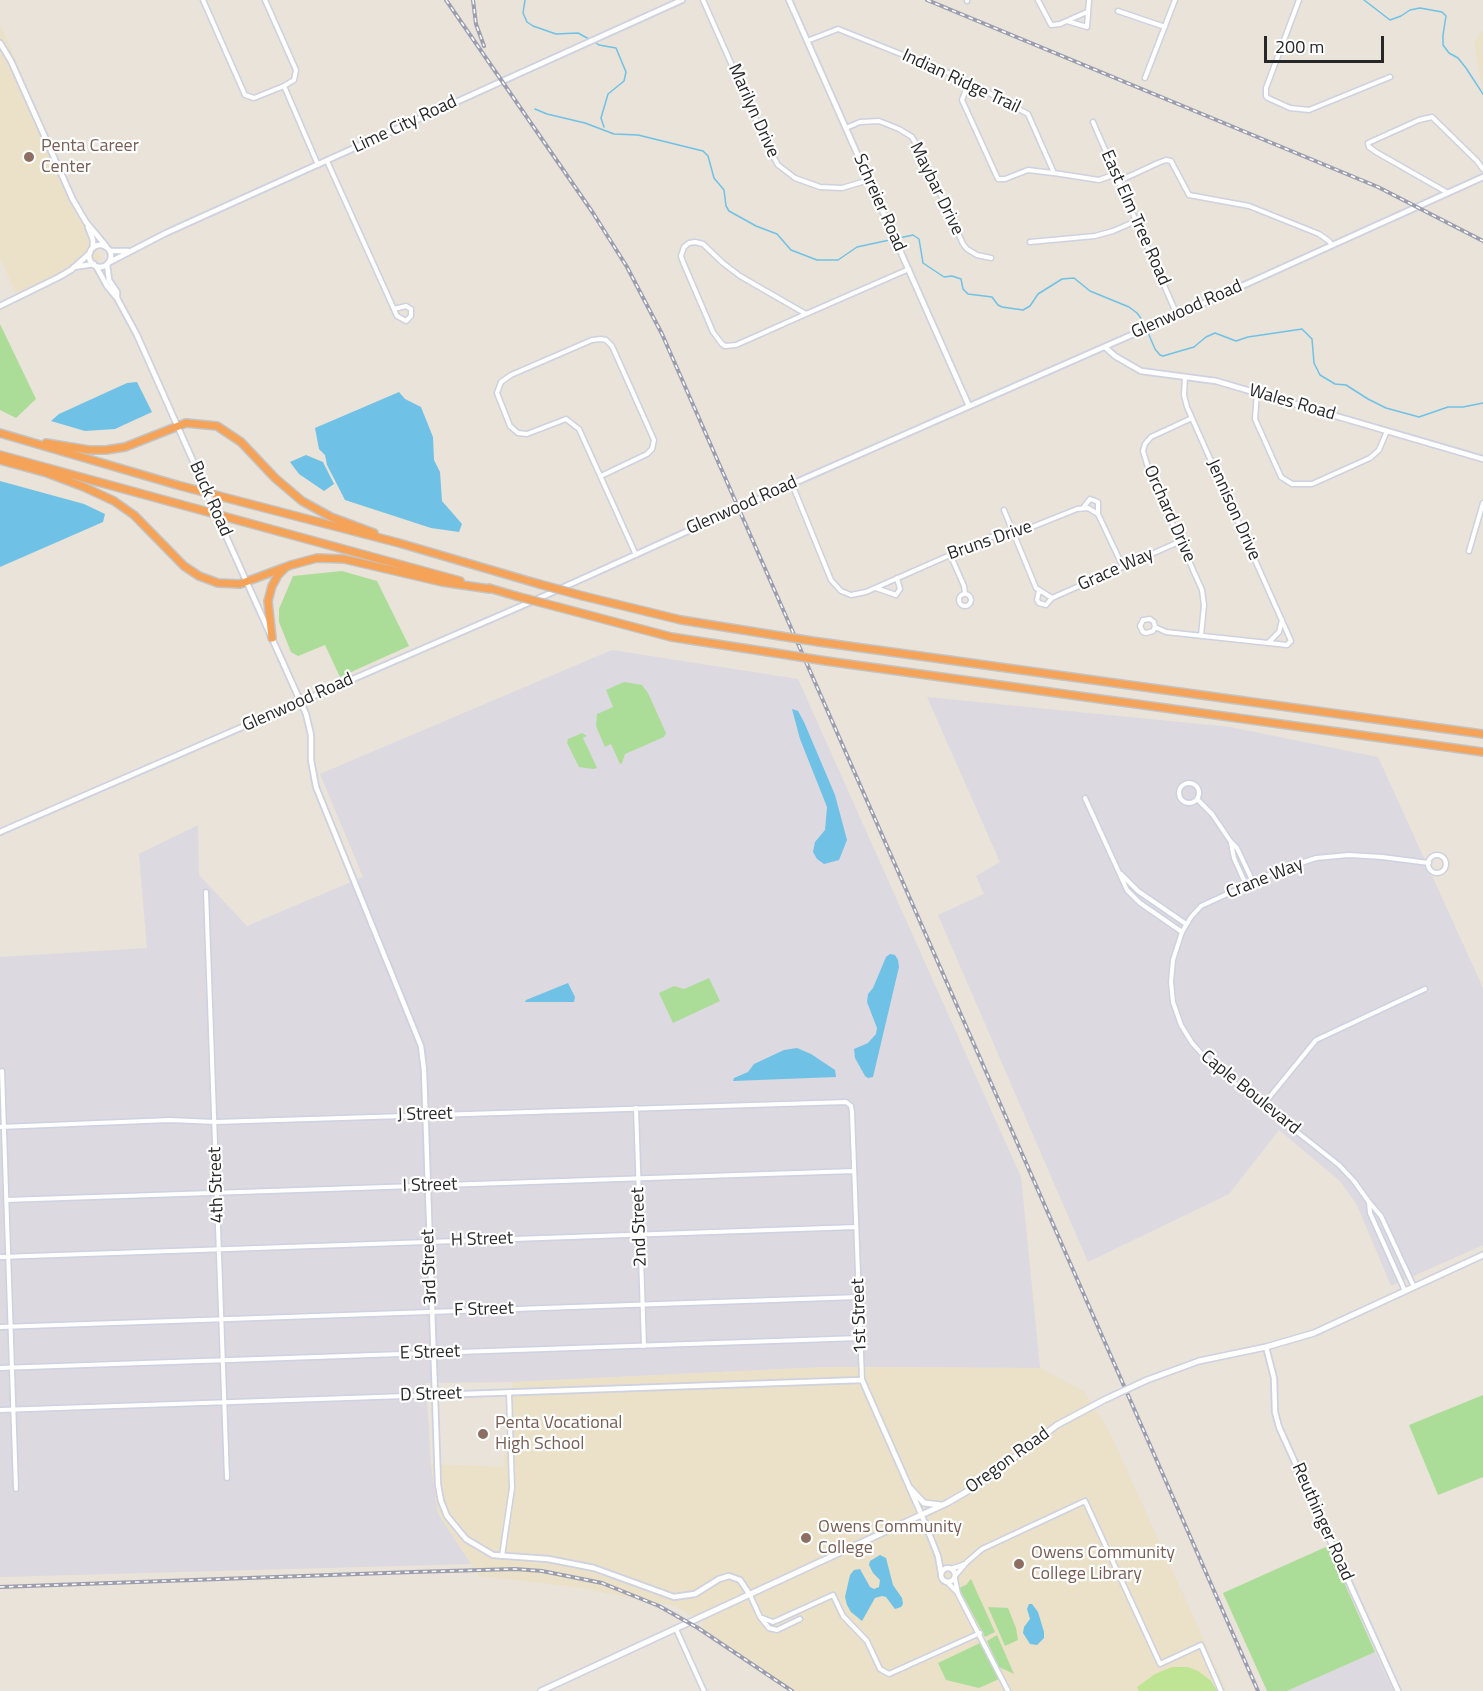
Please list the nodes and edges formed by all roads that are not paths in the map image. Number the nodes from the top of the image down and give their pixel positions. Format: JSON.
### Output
{"nodes":[{"id":1,"x":203,"y":0,"type":"edge"},
{"id":2,"x":264,"y":0,"type":"edge"},
{"id":3,"x":682,"y":0,"type":"edge"},
{"id":4,"x":704,"y":0,"type":"edge"},
{"id":5,"x":789,"y":0,"type":"edge"},
{"id":6,"x":1038,"y":0,"type":"edge"},
{"id":7,"x":1089,"y":0,"type":"edge"},
{"id":8,"x":1175,"y":0,"type":"edge"},
{"id":9,"x":1299,"y":0,"type":"edge"},
{"id":10,"x":1118,"y":11,"type":"dead end"},
{"id":11,"x":1087,"y":12,"type":"junction"},
{"id":12,"x":1066,"y":21,"type":"junction"},
{"id":13,"x":1165,"y":27,"type":"junction"},
{"id":14,"x":807,"y":41,"type":"junction"},
{"id":15,"x":0,"y":43,"type":"edge"},
{"id":16,"x":1390,"y":77,"type":"dead end"},
{"id":17,"x":1145,"y":78,"type":"dead end"},
{"id":18,"x":969,"y":82,"type":"junction"},
{"id":19,"x":284,"y":86,"type":"junction"},
{"id":20,"x":1093,"y":122,"type":"dead end"},
{"id":21,"x":846,"y":128,"type":"junction"},
{"id":22,"x":327,"y":161,"type":"junction"},
{"id":23,"x":318,"y":165,"type":"junction"},
{"id":24,"x":1483,"y":169,"type":"edge"},
{"id":25,"x":1054,"y":173,"type":"junction"},
{"id":26,"x":1116,"y":174,"type":"junction"},
{"id":27,"x":1483,"y":177,"type":"edge"},
{"id":28,"x":869,"y":180,"type":"junction"},
{"id":29,"x":1119,"y":181,"type":"junction"},
{"id":30,"x":1448,"y":193,"type":"junction"},
{"id":31,"x":1136,"y":221,"type":"junction"},
{"id":32,"x":86,"y":222,"type":"junction"},
{"id":33,"x":1030,"y":242,"type":"dead end"},
{"id":34,"x":1332,"y":245,"type":"junction"},
{"id":35,"x":108,"y":248,"type":"junction"},
{"id":36,"x":91,"y":250,"type":"junction"},
{"id":37,"x":128,"y":251,"type":"junction"},
{"id":38,"x":991,"y":258,"type":"dead end"},
{"id":39,"x":108,"y":263,"type":"junction"},
{"id":40,"x":95,"y":265,"type":"junction"},
{"id":41,"x":74,"y":267,"type":"junction"},
{"id":42,"x":909,"y":269,"type":"junction"},
{"id":43,"x":117,"y":298,"type":"junction"},
{"id":44,"x":0,"y":306,"type":"edge"},
{"id":45,"x":394,"y":309,"type":"junction"},
{"id":46,"x":806,"y":314,"type":"junction"},
{"id":47,"x":1177,"y":315,"type":"junction"},
{"id":48,"x":1105,"y":347,"type":"junction"},
{"id":49,"x":1185,"y":376,"type":"junction"},
{"id":50,"x":1257,"y":392,"type":"junction"},
{"id":51,"x":969,"y":406,"type":"junction"},
{"id":52,"x":1192,"y":418,"type":"junction"},
{"id":53,"x":177,"y":425,"type":"junction"},
{"id":54,"x":1387,"y":431,"type":"junction"},
{"id":55,"x":0,"y":434,"type":"edge"},
{"id":56,"x":16,"y":437,"type":"junction"},
{"id":57,"x":0,"y":455,"type":"edge"},
{"id":58,"x":1483,"y":459,"type":"edge"},
{"id":59,"x":0,"y":460,"type":"edge"},
{"id":60,"x":601,"y":476,"type":"junction"},
{"id":61,"x":792,"y":484,"type":"junction"},
{"id":62,"x":1483,"y":502,"type":"edge"},
{"id":63,"x":1083,"y":508,"type":"junction"},
{"id":64,"x":1004,"y":510,"type":"dead end"},
{"id":65,"x":1098,"y":513,"type":"junction"},
{"id":66,"x":1013,"y":532,"type":"junction"},
{"id":67,"x":1181,"y":541,"type":"junction"},
{"id":68,"x":399,"y":543,"type":"junction"},
{"id":69,"x":1469,"y":551,"type":"dead end"},
{"id":70,"x":950,"y":554,"type":"junction"},
{"id":71,"x":636,"y":555,"type":"junction"},
{"id":72,"x":291,"y":564,"type":"junction"},
{"id":73,"x":1123,"y":567,"type":"junction"},
{"id":74,"x":897,"y":578,"type":"junction"},
{"id":75,"x":246,"y":582,"type":"junction"},
{"id":76,"x":876,"y":587,"type":"junction"},
{"id":77,"x":490,"y":589,"type":"junction"},
{"id":78,"x":1039,"y":591,"type":"junction"},
{"id":79,"x":965,"y":594,"type":"dead end"},
{"id":80,"x":1052,"y":598,"type":"junction"},
{"id":81,"x":1282,"y":619,"type":"junction"},
{"id":82,"x":1155,"y":627,"type":"dead end"},
{"id":83,"x":1201,"y":636,"type":"junction"},
{"id":84,"x":272,"y":638,"type":"junction"},
{"id":85,"x":1268,"y":643,"type":"junction"},
{"id":86,"x":301,"y":702,"type":"junction"},
{"id":87,"x":1483,"y":734,"type":"edge"},
{"id":88,"x":1483,"y":752,"type":"edge"},
{"id":89,"x":1085,"y":798,"type":"dead end"},
{"id":90,"x":1197,"y":799,"type":"junction"},
{"id":91,"x":0,"y":832,"type":"edge"},
{"id":92,"x":1231,"y":842,"type":"junction"},
{"id":93,"x":1429,"y":863,"type":"junction"},
{"id":94,"x":1117,"y":869,"type":"junction"},
{"id":95,"x":1253,"y":882,"type":"junction"},
{"id":96,"x":1246,"y":885,"type":"junction"},
{"id":97,"x":206,"y":892,"type":"dead end"},
{"id":98,"x":1184,"y":928,"type":"junction"},
{"id":99,"x":1425,"y":989,"type":"dead end"},
{"id":100,"x":2,"y":1071,"type":"dead end"},
{"id":101,"x":849,"y":1104,"type":"joint"},
{"id":102,"x":1263,"y":1105,"type":"junction"},
{"id":103,"x":636,"y":1108,"type":"junction"},
{"id":104,"x":425,"y":1115,"type":"junction"},
{"id":105,"x":215,"y":1122,"type":"junction"},
{"id":106,"x":2,"y":1127,"type":"edge"},
{"id":107,"x":854,"y":1171,"type":"junction"},
{"id":108,"x":639,"y":1179,"type":"junction"},
{"id":109,"x":427,"y":1186,"type":"junction"},
{"id":110,"x":217,"y":1193,"type":"junction"},
{"id":111,"x":6,"y":1200,"type":"junction"},
{"id":112,"x":1369,"y":1202,"type":"junction"},
{"id":113,"x":856,"y":1227,"type":"junction"},
{"id":114,"x":641,"y":1234,"type":"junction"},
{"id":115,"x":429,"y":1242,"type":"junction"},
{"id":116,"x":219,"y":1249,"type":"junction"},
{"id":117,"x":1483,"y":1255,"type":"edge"},
{"id":118,"x":8,"y":1256,"type":"junction"},
{"id":119,"x":0,"y":1257,"type":"edge"},
{"id":120,"x":1414,"y":1287,"type":"junction"},
{"id":121,"x":1405,"y":1291,"type":"junction"},
{"id":122,"x":859,"y":1298,"type":"junction"},
{"id":123,"x":643,"y":1305,"type":"junction"},
{"id":124,"x":432,"y":1312,"type":"junction"},
{"id":125,"x":221,"y":1320,"type":"junction"},
{"id":126,"x":0,"y":1327,"type":"edge"},
{"id":127,"x":10,"y":1327,"type":"junction"},
{"id":128,"x":860,"y":1338,"type":"junction"},
{"id":129,"x":644,"y":1346,"type":"junction"},
{"id":130,"x":1266,"y":1347,"type":"junction"},
{"id":131,"x":433,"y":1353,"type":"junction"},
{"id":132,"x":223,"y":1360,"type":"junction"},
{"id":133,"x":0,"y":1368,"type":"edge"},
{"id":134,"x":11,"y":1368,"type":"junction"},
{"id":135,"x":862,"y":1380,"type":"junction"},
{"id":136,"x":509,"y":1392,"type":"junction"},
{"id":137,"x":435,"y":1395,"type":"junction"},
{"id":138,"x":224,"y":1402,"type":"junction"},
{"id":139,"x":13,"y":1409,"type":"junction"},
{"id":140,"x":0,"y":1410,"type":"edge"},
{"id":141,"x":227,"y":1478,"type":"dead end"},
{"id":142,"x":910,"y":1488,"type":"junction"},
{"id":143,"x":16,"y":1489,"type":"dead end"},
{"id":144,"x":943,"y":1505,"type":"junction"},
{"id":145,"x":922,"y":1516,"type":"junction"},
{"id":146,"x":502,"y":1556,"type":"junction"},
{"id":147,"x":938,"y":1556,"type":"junction"},
{"id":148,"x":966,"y":1564,"type":"junction"},
{"id":149,"x":950,"y":1568,"type":"junction"},
{"id":150,"x":941,"y":1573,"type":"junction"},
{"id":151,"x":955,"y":1578,"type":"junction"},
{"id":152,"x":948,"y":1583,"type":"junction"},
{"id":153,"x":958,"y":1594,"type":"junction"},
{"id":154,"x":750,"y":1595,"type":"junction"},
{"id":155,"x":760,"y":1617,"type":"junction"},
{"id":156,"x":800,"y":1619,"type":"dead end"},
{"id":157,"x":676,"y":1629,"type":"junction"},
{"id":158,"x":980,"y":1633,"type":"junction"},
{"id":159,"x":541,"y":1691,"type":"edge"},
{"id":160,"x":704,"y":1691,"type":"edge"},
{"id":161,"x":1008,"y":1691,"type":"edge"},
{"id":162,"x":1221,"y":1691,"type":"edge"},
{"id":163,"x":1398,"y":1691,"type":"edge"}],
"edges":[{"from":1,"to":19,"type":"street"},
{"from":2,"to":19,"type":"street"},
{"from":3,"to":22,"type":"street","name":"Lime City Road"},
{"from":4,"to":28,"type":"street","name":"Marilyn Drive"},
{"from":5,"to":14,"type":"street","name":"Schreier Road"},
{"from":6,"to":12,"type":"street"},
{"from":7,"to":11,"type":"street"},
{"from":8,"to":13,"type":"street"},
{"from":9,"to":16,"type":"street"},
{"from":10,"to":13,"type":"street"},
{"from":11,"to":12,"type":"street"},
{"from":11,"to":12,"type":"street"},
{"from":13,"to":17,"type":"street"},
{"from":14,"to":18,"type":"street","name":"Indian Ridge Trail"},
{"from":14,"to":21,"type":"street","name":"Schreier Road"},
{"from":15,"to":32,"type":"street"},
{"from":18,"to":25,"type":"street","name":"Indian Ridge Trail"},
{"from":18,"to":25,"type":"street"},
{"from":19,"to":23,"type":"street"},
{"from":20,"to":26,"type":"street","name":"East Elm Tree Road"},
{"from":21,"to":28,"type":"street","name":"Schreier Road"},
{"from":21,"to":38,"type":"street","name":"Maybar Drive"},
{"from":22,"to":23,"type":"street","name":"Lime City Road"},
{"from":22,"to":45,"type":"street"},
{"from":23,"to":37,"type":"street","name":"Lime City Road"},
{"from":24,"to":30,"type":"street"},
{"from":25,"to":26,"type":"street"},
{"from":26,"to":29,"type":"street","name":"East Elm Tree Road"},
{"from":27,"to":30,"type":"street","name":"Glenwood Road"},
{"from":28,"to":42,"type":"street","name":"Schreier Road"},
{"from":29,"to":31,"type":"street","name":"East Elm Tree Road"},
{"from":29,"to":34,"type":"street"},
{"from":30,"to":34,"type":"street","name":"Glenwood Road"},
{"from":31,"to":33,"type":"street"},
{"from":31,"to":47,"type":"street","name":"East Elm Tree Road"},
{"from":32,"to":35,"type":"street"},
{"from":32,"to":36,"type":"street"},
{"from":34,"to":47,"type":"street","name":"Glenwood Road"},
{"from":35,"to":36,"type":"street"},
{"from":35,"to":37,"type":"street","name":"Lime City Road"},
{"from":35,"to":39,"type":"street"},
{"from":36,"to":40,"type":"street"},
{"from":36,"to":41,"type":"street"},
{"from":37,"to":39,"type":"street","name":"Lime City Road"},
{"from":39,"to":40,"type":"street"},
{"from":39,"to":43,"type":"street","name":"Buck Road"},
{"from":40,"to":41,"type":"street"},
{"from":40,"to":43,"type":"street","name":"Buck Road"},
{"from":41,"to":44,"type":"street"},
{"from":42,"to":46,"type":"street"},
{"from":42,"to":51,"type":"street","name":"Schreier Road"},
{"from":43,"to":53,"type":"street","name":"Buck Road"},
{"from":45,"to":45,"type":"street"},
{"from":46,"to":46,"type":"street"},
{"from":47,"to":48,"type":"street","name":"Glenwood Road"},
{"from":48,"to":49,"type":"street","name":"Wales Road"},
{"from":48,"to":51,"type":"street","name":"Glenwood Road"},
{"from":49,"to":50,"type":"street","name":"Wales Road"},
{"from":49,"to":52,"type":"street","name":"Jennison Drive"},
{"from":50,"to":54,"type":"street","name":"Wales Road"},
{"from":50,"to":54,"type":"street"},
{"from":51,"to":61,"type":"street","name":"Glenwood Road"},
{"from":52,"to":67,"type":"street","name":"Orchard Drive"},
{"from":52,"to":81,"type":"street","name":"Jennison Drive"},
{"from":53,"to":56,"type":"highway"},
{"from":53,"to":68,"type":"highway"},
{"from":53,"to":75,"type":"street","name":"Buck Road","bridge":true},
{"from":54,"to":58,"type":"street","name":"Wales Road"},
{"from":55,"to":56,"type":"highway"},
{"from":56,"to":68,"type":"highway"},
{"from":57,"to":77,"type":"highway"},
{"from":59,"to":75,"type":"highway"},
{"from":60,"to":60,"type":"street"},
{"from":60,"to":71,"type":"street"},
{"from":61,"to":71,"type":"street","name":"Glenwood Road"},
{"from":61,"to":76,"type":"street","name":"Bruns Drive"},
{"from":62,"to":69,"type":"street"},
{"from":63,"to":65,"type":"street"},
{"from":63,"to":65,"type":"street"},
{"from":63,"to":66,"type":"street","name":"Bruns Drive"},
{"from":64,"to":66,"type":"street"},
{"from":65,"to":73,"type":"street"},
{"from":66,"to":70,"type":"street","name":"Bruns Drive"},
{"from":66,"to":78,"type":"street"},
{"from":67,"to":73,"type":"street","name":"Grace Way"},
{"from":67,"to":83,"type":"street","name":"Orchard Drive"},
{"from":68,"to":87,"type":"highway","bridge":true},
{"from":70,"to":74,"type":"street","name":"Bruns Drive"},
{"from":70,"to":79,"type":"street"},
{"from":71,"to":86,"type":"street","name":"Glenwood Road"},
{"from":72,"to":75,"type":"highway"},
{"from":72,"to":77,"type":"highway"},
{"from":72,"to":84,"type":"highway"},
{"from":73,"to":80,"type":"street","name":"Grace Way"},
{"from":74,"to":76,"type":"street","name":"Bruns Drive"},
{"from":74,"to":76,"type":"street","name":"Bruns Drive"},
{"from":75,"to":84,"type":"street","name":"Buck Road"},
{"from":77,"to":88,"type":"highway","bridge":true},
{"from":78,"to":80,"type":"street"},
{"from":78,"to":80,"type":"street"},
{"from":81,"to":85,"type":"street"},
{"from":81,"to":85,"type":"street","name":"Jennison Drive"},
{"from":82,"to":83,"type":"street"},
{"from":83,"to":85,"type":"street"},
{"from":84,"to":86,"type":"street","name":"Buck Road"},
{"from":86,"to":91,"type":"street","name":"Glenwood Road"},
{"from":86,"to":104,"type":"street","name":"3rd Street"},
{"from":89,"to":94,"type":"street"},
{"from":90,"to":90,"type":"street"},
{"from":90,"to":92,"type":"street"},
{"from":92,"to":95,"type":"street"},
{"from":92,"to":96,"type":"street"},
{"from":93,"to":93,"type":"street","name":"Crane Way"},
{"from":93,"to":95,"type":"street","name":"Crane Way"},
{"from":94,"to":98,"type":"street"},
{"from":94,"to":98,"type":"street"},
{"from":95,"to":96,"type":"street","name":"Crane Way"},
{"from":96,"to":98,"type":"street","name":"Crane Way"},
{"from":97,"to":105,"type":"street","name":"4th Street"},
{"from":98,"to":102,"type":"street","name":"Caple Boulevard"},
{"from":99,"to":102,"type":"street"},
{"from":100,"to":106,"type":"street"},
{"from":101,"to":103,"type":"street","name":"J Street"},
{"from":101,"to":107,"type":"street","name":"1st Street"},
{"from":102,"to":112,"type":"street","name":"Caple Boulevard"},
{"from":103,"to":104,"type":"street","name":"J Street"},
{"from":103,"to":108,"type":"street","name":"2nd Street"},
{"from":104,"to":105,"type":"street","name":"J Street"},
{"from":104,"to":109,"type":"street","name":"3rd Street"},
{"from":105,"to":106,"type":"street","name":"J Street"},
{"from":105,"to":110,"type":"street","name":"4th Street"},
{"from":106,"to":111,"type":"street"},
{"from":107,"to":108,"type":"street","name":"I Street"},
{"from":107,"to":113,"type":"street","name":"1st Street"},
{"from":108,"to":109,"type":"street","name":"I Street"},
{"from":108,"to":114,"type":"street","name":"2nd Street"},
{"from":109,"to":110,"type":"street","name":"I Street"},
{"from":109,"to":115,"type":"street","name":"3rd Street"},
{"from":110,"to":111,"type":"street","name":"I Street"},
{"from":110,"to":116,"type":"street","name":"4th Street"},
{"from":111,"to":118,"type":"street"},
{"from":112,"to":120,"type":"street","name":"Caple Boulevard"},
{"from":112,"to":121,"type":"street","name":"Caple Boulevard"},
{"from":113,"to":114,"type":"street","name":"H Street"},
{"from":113,"to":122,"type":"street","name":"1st Street"},
{"from":114,"to":115,"type":"street","name":"H Street"},
{"from":114,"to":123,"type":"street","name":"2nd Street"},
{"from":115,"to":116,"type":"street","name":"H Street"},
{"from":115,"to":124,"type":"street","name":"3rd Street"},
{"from":116,"to":118,"type":"street","name":"H Street"},
{"from":116,"to":125,"type":"street","name":"4th Street"},
{"from":117,"to":120,"type":"main road","name":"Oregon Road"},
{"from":118,"to":119,"type":"street","name":"H Street"},
{"from":118,"to":127,"type":"street"},
{"from":120,"to":121,"type":"main road","name":"Oregon Road"},
{"from":121,"to":130,"type":"main road","name":"Oregon Road"},
{"from":122,"to":123,"type":"street","name":"F Street"},
{"from":122,"to":128,"type":"street","name":"1st Street"},
{"from":123,"to":124,"type":"street","name":"F Street"},
{"from":123,"to":129,"type":"street","name":"2nd Street"},
{"from":124,"to":125,"type":"street","name":"F Street"},
{"from":124,"to":131,"type":"street","name":"3rd Street"},
{"from":125,"to":127,"type":"street","name":"F Street"},
{"from":125,"to":132,"type":"street","name":"4th Street"},
{"from":126,"to":127,"type":"street","name":"F Street"},
{"from":127,"to":134,"type":"street"},
{"from":128,"to":129,"type":"street","name":"E Street"},
{"from":128,"to":135,"type":"street","name":"1st Street"},
{"from":129,"to":131,"type":"street","name":"E Street"},
{"from":130,"to":144,"type":"main road","name":"Oregon Road","bridge":true},
{"from":130,"to":163,"type":"street","name":"Reuthinger Road"},
{"from":131,"to":132,"type":"street","name":"E Street"},
{"from":131,"to":137,"type":"street","name":"3rd Street"},
{"from":132,"to":134,"type":"street","name":"E Street"},
{"from":132,"to":138,"type":"street","name":"4th Street"},
{"from":133,"to":134,"type":"street","name":"E Street"},
{"from":134,"to":139,"type":"street"},
{"from":135,"to":136,"type":"street","name":"D Street"},
{"from":135,"to":142,"type":"street","name":"1st Street"},
{"from":136,"to":137,"type":"street","name":"D Street"},
{"from":136,"to":146,"type":"street"},
{"from":137,"to":138,"type":"street","name":"D Street"},
{"from":137,"to":146,"type":"street","name":"3rd Street"},
{"from":138,"to":139,"type":"street","name":"D Street"},
{"from":138,"to":141,"type":"street","name":"4th Street"},
{"from":139,"to":140,"type":"street","name":"D Street"},
{"from":139,"to":143,"type":"street"},
{"from":142,"to":144,"type":"main road"},
{"from":142,"to":145,"type":"street","name":"1st Street"},
{"from":144,"to":145,"type":"main road","name":"Oregon Road"},
{"from":145,"to":147,"type":"street","name":"1st Street"},
{"from":145,"to":154,"type":"main road","name":"Oregon Road"},
{"from":146,"to":154,"type":"street","name":"3rd Street"},
{"from":147,"to":149,"type":"street"},
{"from":147,"to":150,"type":"street"},
{"from":148,"to":149,"type":"street"},
{"from":148,"to":151,"type":"street"},
{"from":148,"to":162,"type":"street"},
{"from":149,"to":150,"type":"street"},
{"from":149,"to":151,"type":"street"},
{"from":150,"to":152,"type":"street"},
{"from":151,"to":152,"type":"street"},
{"from":151,"to":153,"type":"street"},
{"from":152,"to":153,"type":"street"},
{"from":153,"to":158,"type":"street"},
{"from":154,"to":155,"type":"street"},
{"from":154,"to":157,"type":"main road","name":"Oregon Road"},
{"from":155,"to":156,"type":"street"},
{"from":155,"to":158,"type":"street"},
{"from":157,"to":159,"type":"main road","name":"Oregon Road"},
{"from":157,"to":160,"type":"street"},
{"from":158,"to":161,"type":"street"}]}
